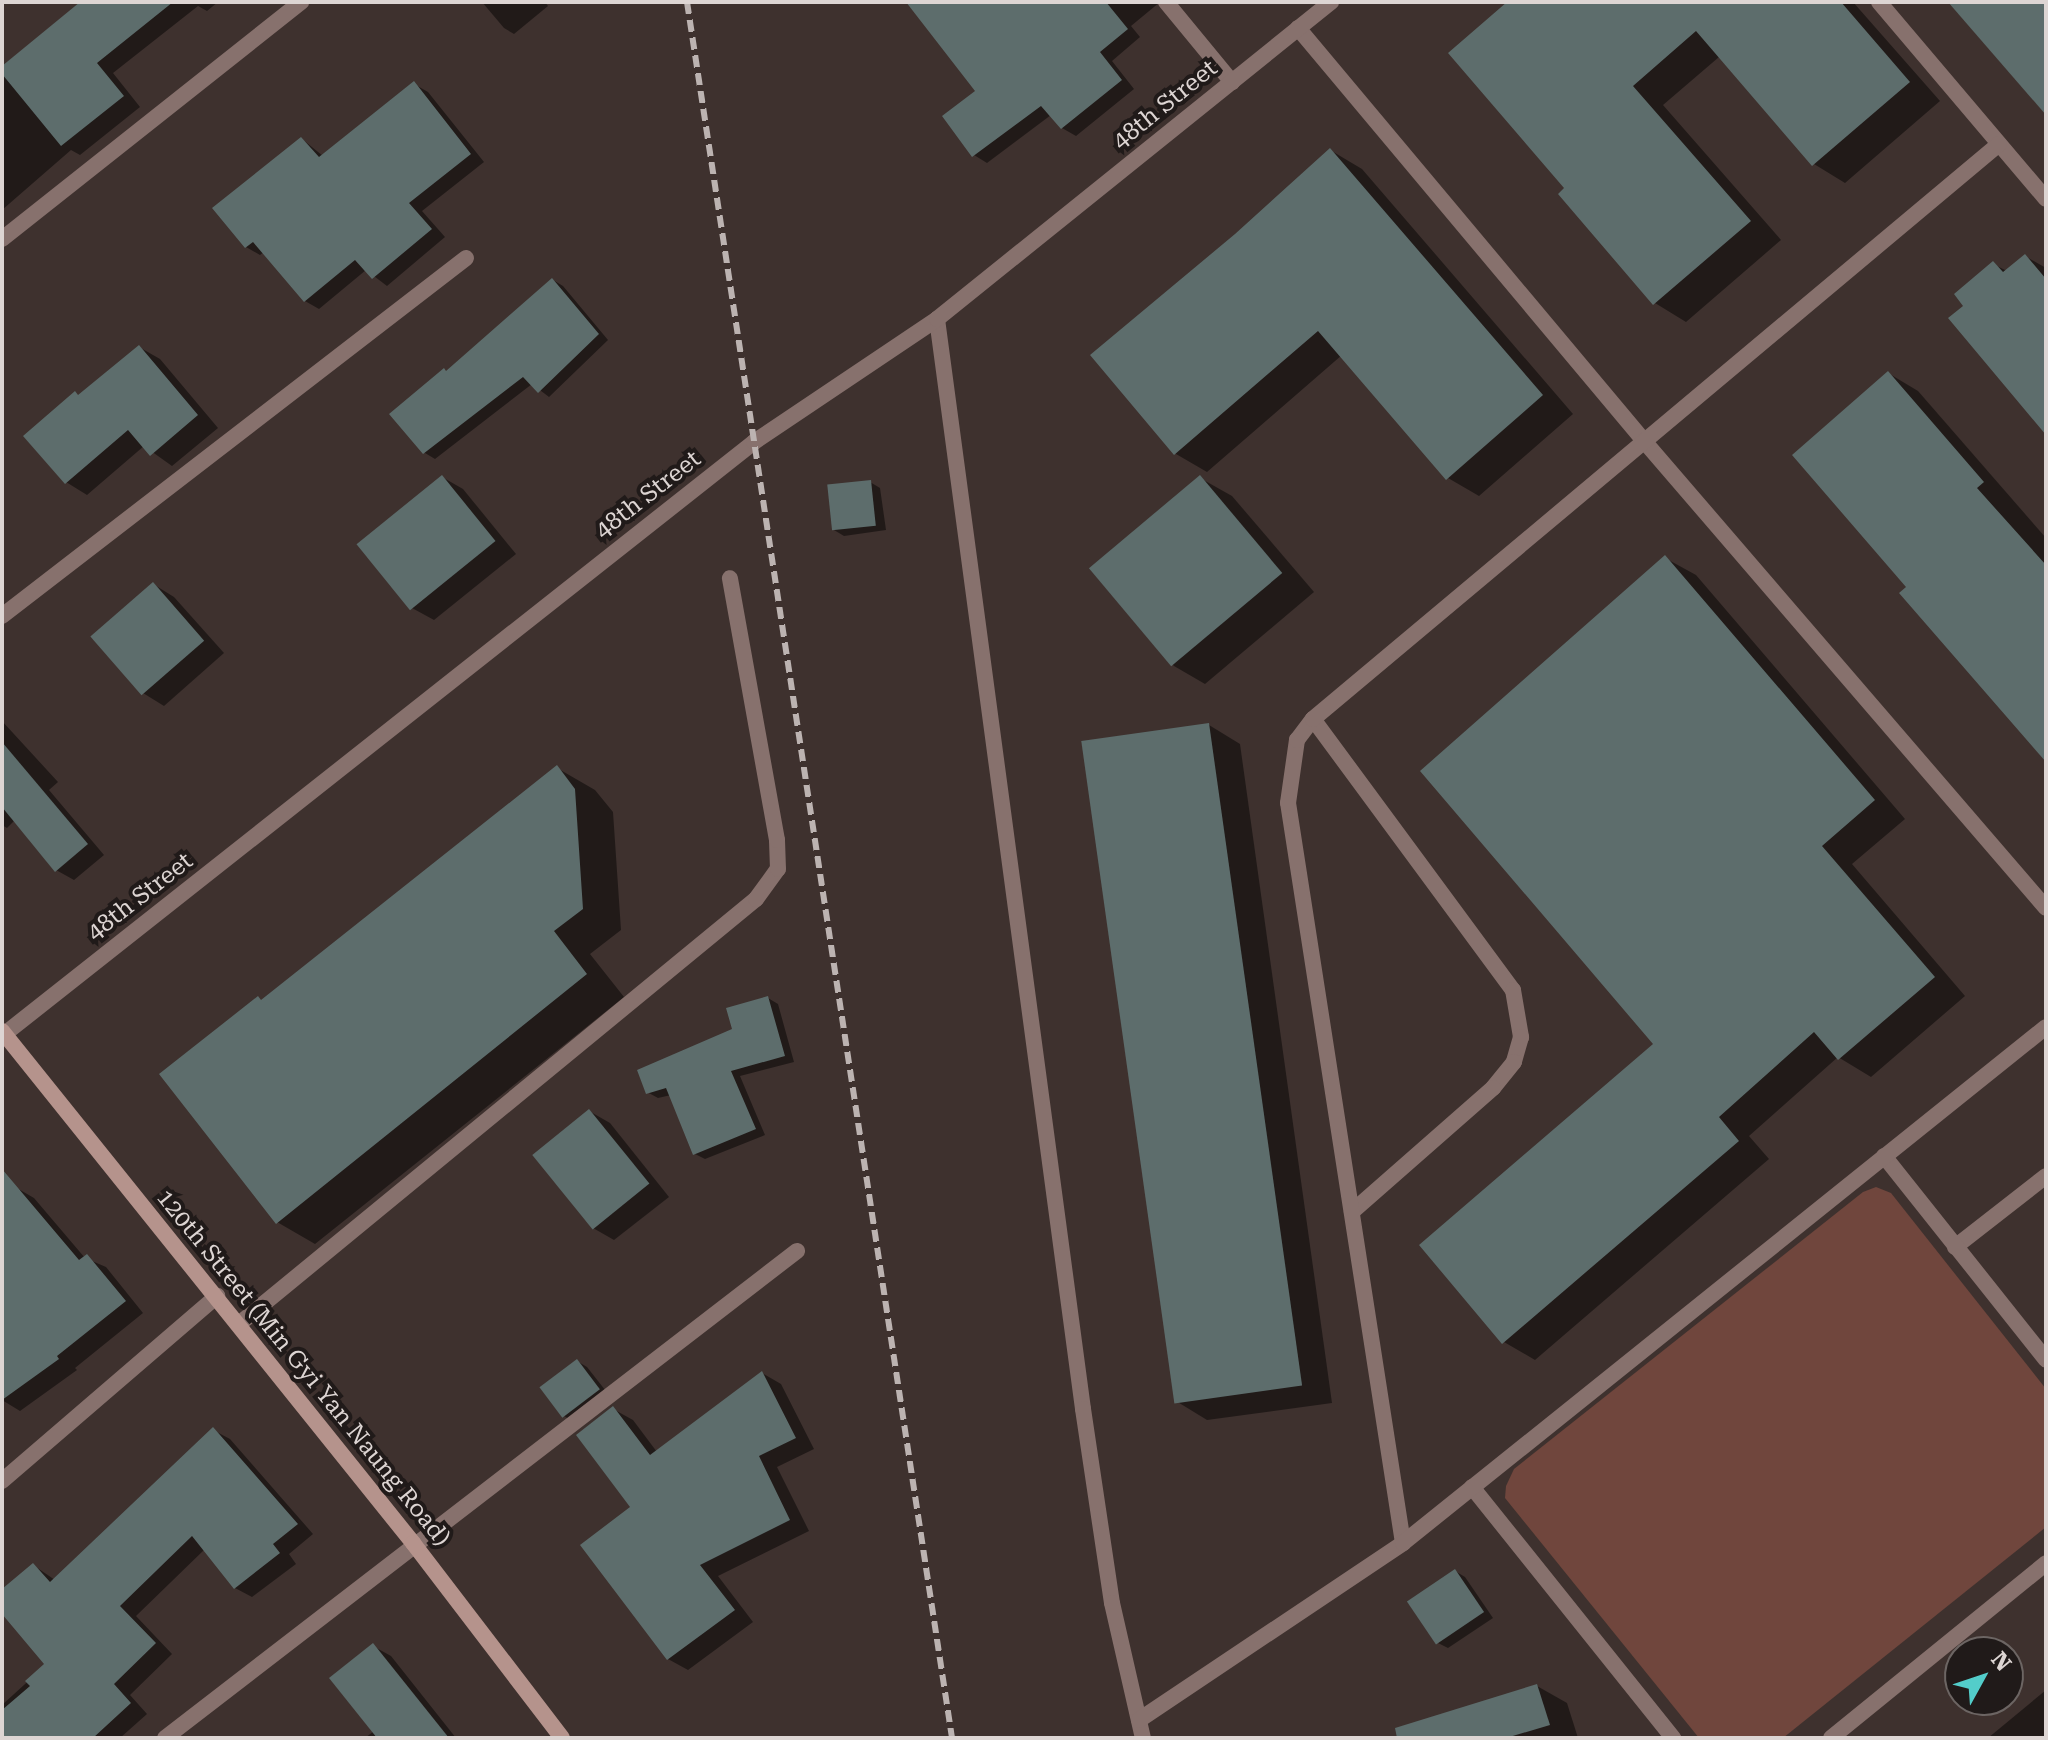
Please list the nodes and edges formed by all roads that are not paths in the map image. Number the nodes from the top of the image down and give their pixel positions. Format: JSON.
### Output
{"nodes":[{"id":1,"x":301,"y":2,"type":"edge"},
{"id":2,"x":1166,"y":2,"type":"edge"},
{"id":3,"x":1331,"y":2,"type":"edge"},
{"id":4,"x":1879,"y":2,"type":"edge"},
{"id":5,"x":1298,"y":28,"type":"junction"},
{"id":6,"x":1232,"y":82,"type":"junction"},
{"id":7,"x":1999,"y":144,"type":"junction"},
{"id":8,"x":2046,"y":199,"type":"edge"},
{"id":9,"x":2,"y":239,"type":"edge"},
{"id":10,"x":466,"y":258,"type":"dead end"},
{"id":11,"x":937,"y":319,"type":"junction"},
{"id":12,"x":1644,"y":441,"type":"junction"},
{"id":13,"x":730,"y":578,"type":"dead end"},
{"id":14,"x":2,"y":616,"type":"edge"},
{"id":15,"x":1313,"y":719,"type":"junction"},
{"id":16,"x":2046,"y":908,"type":"edge"},
{"id":17,"x":2046,"y":1027,"type":"edge"},
{"id":18,"x":3,"y":1034,"type":"edge"},
{"id":19,"x":1884,"y":1156,"type":"junction"},
{"id":20,"x":2046,"y":1176,"type":"edge"},
{"id":21,"x":1352,"y":1212,"type":"junction"},
{"id":22,"x":1955,"y":1247,"type":"junction"},
{"id":23,"x":797,"y":1251,"type":"dead end"},
{"id":24,"x":217,"y":1296,"type":"junction"},
{"id":25,"x":239,"y":1324,"type":"junction"},
{"id":26,"x":2046,"y":1360,"type":"edge"},
{"id":27,"x":2,"y":1481,"type":"edge"},
{"id":28,"x":1472,"y":1487,"type":"junction"},
{"id":29,"x":413,"y":1543,"type":"junction"},
{"id":30,"x":1403,"y":1543,"type":"junction"},
{"id":31,"x":2046,"y":1563,"type":"edge"},
{"id":32,"x":1139,"y":1720,"type":"junction"},
{"id":33,"x":165,"y":1738,"type":"edge"},
{"id":34,"x":562,"y":1738,"type":"edge"},
{"id":35,"x":1143,"y":1738,"type":"edge"},
{"id":36,"x":1673,"y":1738,"type":"edge"},
{"id":37,"x":1831,"y":1738,"type":"edge"}],
"edges":[{"from":1,"to":9,"type":"street"},
{"from":2,"to":6,"type":"street"},
{"from":3,"to":5,"type":"street","name":"48th Street"},
{"from":4,"to":7,"type":"street"},
{"from":5,"to":6,"type":"street","name":"48th Street"},
{"from":5,"to":12,"type":"street"},
{"from":6,"to":11,"type":"street","name":"48th Street"},
{"from":7,"to":8,"type":"street"},
{"from":7,"to":12,"type":"street"},
{"from":10,"to":14,"type":"street"},
{"from":11,"to":18,"type":"street","name":"48th Street"},
{"from":11,"to":32,"type":"street"},
{"from":12,"to":15,"type":"street"},
{"from":12,"to":16,"type":"street"},
{"from":13,"to":25,"type":"street"},
{"from":15,"to":21,"type":"street"},
{"from":15,"to":21,"type":"street"},
{"from":17,"to":19,"type":"street"},
{"from":18,"to":24,"type":"street","name":"120th Street (Min Gyi Yan Naung Road)"},
{"from":19,"to":22,"type":"street"},
{"from":19,"to":28,"type":"street"},
{"from":20,"to":22,"type":"street"},
{"from":21,"to":30,"type":"street"},
{"from":22,"to":26,"type":"street"},
{"from":23,"to":29,"type":"street"},
{"from":24,"to":25,"type":"street","name":"120th Street (Min Gyi Yan Naung Road)"},
{"from":24,"to":27,"type":"street"},
{"from":25,"to":29,"type":"street","name":"120th Street (Min Gyi Yan Naung Road)"},
{"from":28,"to":30,"type":"street"},
{"from":28,"to":36,"type":"street"},
{"from":29,"to":33,"type":"street"},
{"from":29,"to":34,"type":"street","name":"120th Street (Min Gyi Yan Naung Road)"},
{"from":30,"to":32,"type":"street"},
{"from":31,"to":37,"type":"street"},
{"from":32,"to":35,"type":"street"}]}
